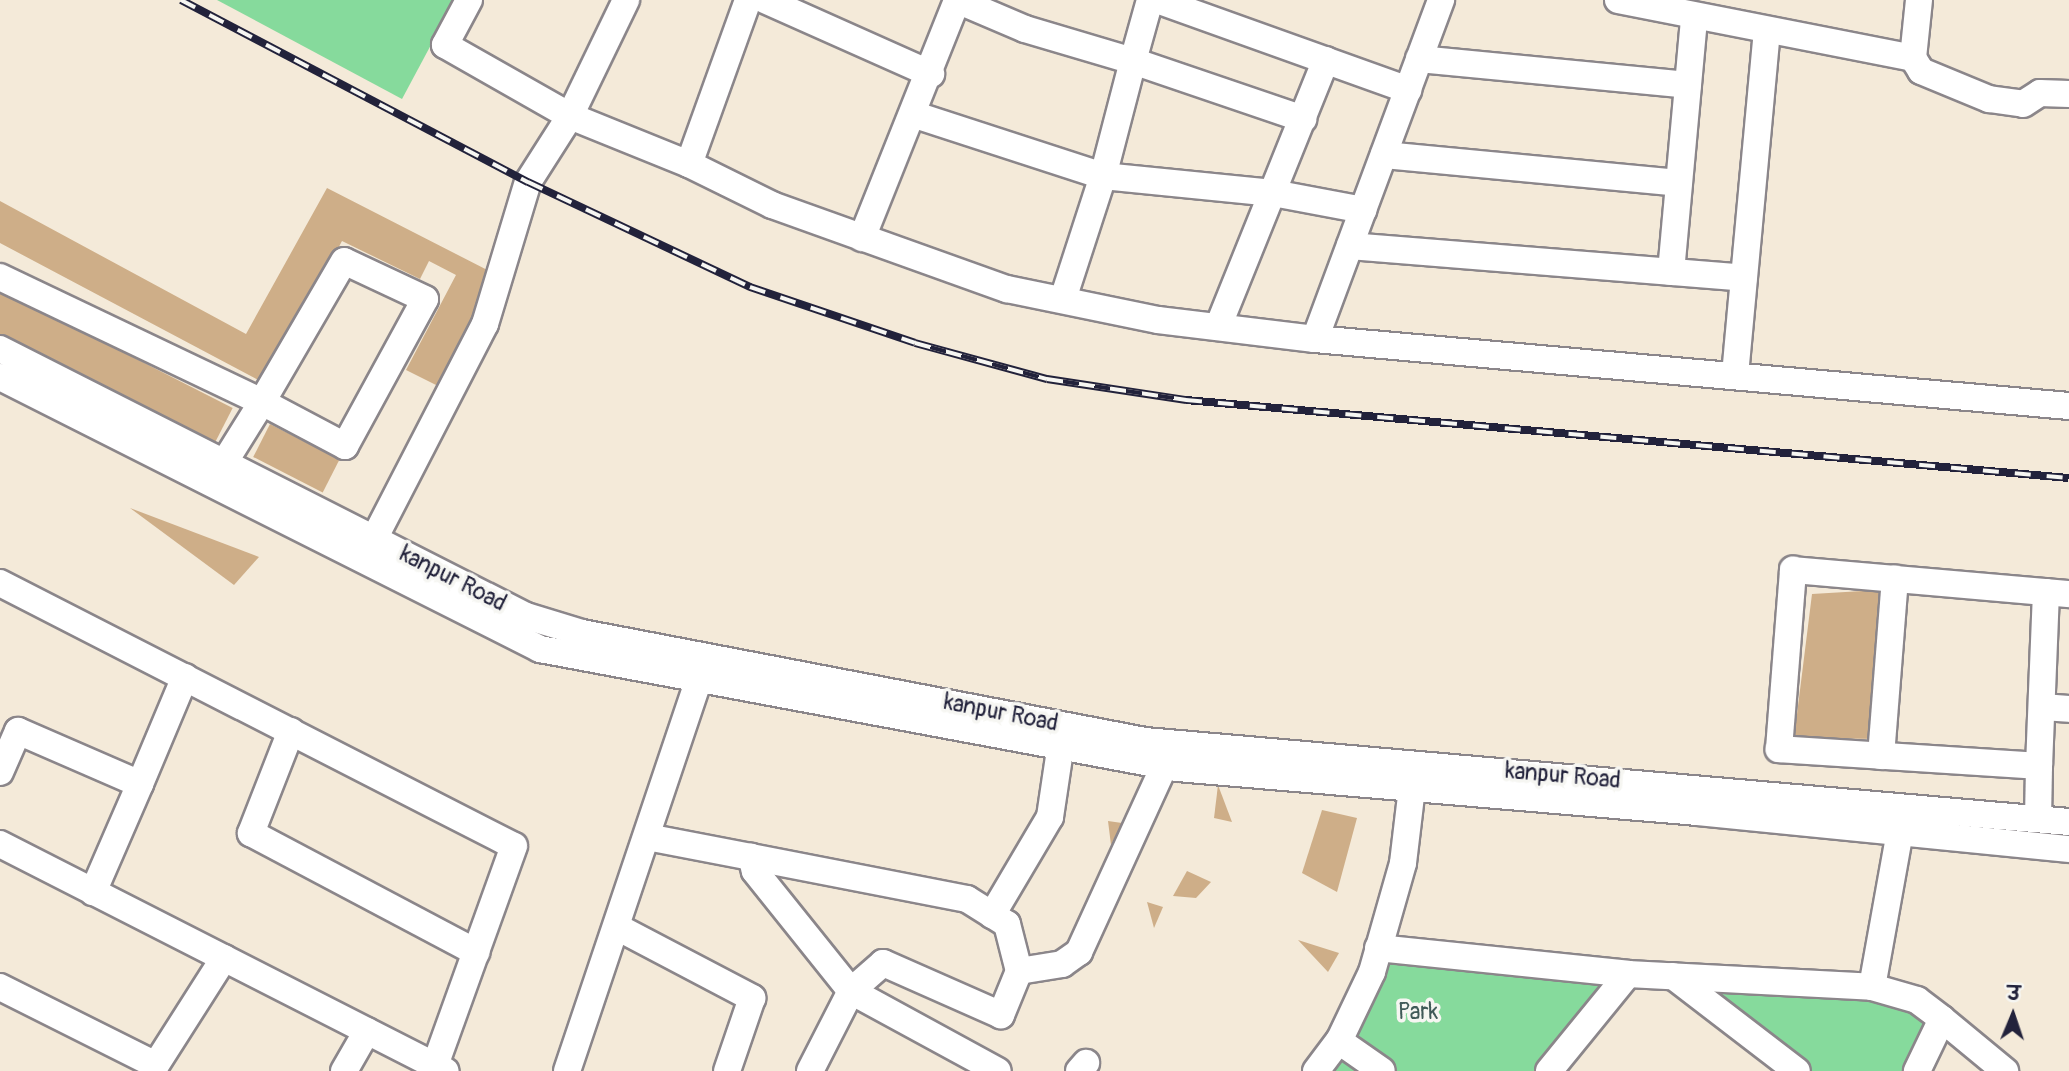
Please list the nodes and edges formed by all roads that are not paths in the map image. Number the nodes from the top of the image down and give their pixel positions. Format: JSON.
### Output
{"nodes":[{"id":1,"x":469,"y":0,"type":"edge"},
{"id":2,"x":626,"y":0,"type":"edge"},
{"id":3,"x":748,"y":0,"type":"edge"},
{"id":4,"x":765,"y":0,"type":"edge"},
{"id":5,"x":957,"y":0,"type":"edge"},
{"id":6,"x":1150,"y":0,"type":"edge"},
{"id":7,"x":1157,"y":0,"type":"edge"},
{"id":8,"x":1441,"y":0,"type":"edge"},
{"id":9,"x":1618,"y":0,"type":"edge"},
{"id":10,"x":1919,"y":0,"type":"edge"},
{"id":11,"x":1694,"y":17,"type":"junction"},
{"id":12,"x":1767,"y":31,"type":"junction"},
{"id":13,"x":1913,"y":58,"type":"junction"},
{"id":14,"x":1326,"y":60,"type":"junction"},
{"id":15,"x":1419,"y":60,"type":"junction"},
{"id":16,"x":1133,"y":61,"type":"junction"},
{"id":17,"x":931,"y":74,"type":"junction"},
{"id":18,"x":1688,"y":85,"type":"junction"},
{"id":19,"x":1408,"y":90,"type":"junction"},
{"id":20,"x":2069,"y":94,"type":"edge"},
{"id":21,"x":915,"y":115,"type":"junction"},
{"id":22,"x":570,"y":116,"type":"junction"},
{"id":23,"x":1303,"y":119,"type":"junction"},
{"id":24,"x":1384,"y":155,"type":"junction"},
{"id":25,"x":689,"y":163,"type":"junction"},
{"id":26,"x":1103,"y":176,"type":"junction"},
{"id":27,"x":1679,"y":183,"type":"junction"},
{"id":28,"x":1273,"y":193,"type":"junction"},
{"id":29,"x":1363,"y":210,"type":"junction"},
{"id":30,"x":862,"y":238,"type":"junction"},
{"id":31,"x":1350,"y":246,"type":"junction"},
{"id":32,"x":1671,"y":272,"type":"junction"},
{"id":33,"x":0,"y":277,"type":"edge"},
{"id":34,"x":1744,"y":278,"type":"junction"},
{"id":35,"x":1063,"y":299,"type":"junction"},
{"id":36,"x":1218,"y":327,"type":"junction"},
{"id":37,"x":1315,"y":339,"type":"junction"},
{"id":38,"x":0,"y":349,"type":"edge"},
{"id":39,"x":1735,"y":375,"type":"junction"},
{"id":40,"x":0,"y":377,"type":"edge"},
{"id":41,"x":262,"y":402,"type":"junction"},
{"id":42,"x":2069,"y":406,"type":"edge"},
{"id":43,"x":191,"y":445,"type":"junction"},
{"id":44,"x":225,"y":463,"type":"junction"},
{"id":45,"x":175,"y":466,"type":"junction"},
{"id":46,"x":374,"y":538,"type":"junction"},
{"id":47,"x":1895,"y":579,"type":"junction"},
{"id":48,"x":0,"y":583,"type":"edge"},
{"id":49,"x":2058,"y":593,"type":"edge"},
{"id":50,"x":703,"y":668,"type":"junction"},
{"id":51,"x":185,"y":677,"type":"junction"},
{"id":52,"x":2042,"y":707,"type":"junction"},
{"id":53,"x":2069,"y":709,"type":"edge"},
{"id":54,"x":291,"y":732,"type":"junction"},
{"id":55,"x":1060,"y":750,"type":"junction"},
{"id":56,"x":1881,"y":756,"type":"junction"},
{"id":57,"x":1164,"y":766,"type":"junction"},
{"id":58,"x":2039,"y":766,"type":"junction"},
{"id":59,"x":1323,"y":768,"type":"junction"},
{"id":60,"x":0,"y":772,"type":"edge"},
{"id":61,"x":1426,"y":781,"type":"junction"},
{"id":62,"x":140,"y":784,"type":"junction"},
{"id":63,"x":2038,"y":819,"type":"junction"},
{"id":64,"x":2069,"y":822,"type":"edge"},
{"id":65,"x":1899,"y":832,"type":"junction"},
{"id":66,"x":647,"y":837,"type":"junction"},
{"id":67,"x":0,"y":844,"type":"edge"},
{"id":68,"x":2069,"y":849,"type":"edge"},
{"id":69,"x":751,"y":857,"type":"junction"},
{"id":70,"x":93,"y":892,"type":"junction"},
{"id":71,"x":992,"y":915,"type":"junction"},
{"id":72,"x":617,"y":927,"type":"junction"},
{"id":73,"x":1378,"y":948,"type":"junction"},
{"id":74,"x":476,"y":952,"type":"junction"},
{"id":75,"x":224,"y":958,"type":"junction"},
{"id":76,"x":1019,"y":971,"type":"junction"},
{"id":77,"x":1628,"y":974,"type":"junction"},
{"id":78,"x":1673,"y":976,"type":"junction"},
{"id":79,"x":0,"y":987,"type":"edge"},
{"id":80,"x":1872,"y":987,"type":"junction"},
{"id":81,"x":850,"y":992,"type":"junction"},
{"id":82,"x":1942,"y":1019,"type":"junction"},
{"id":83,"x":367,"y":1031,"type":"junction"},
{"id":84,"x":1339,"y":1041,"type":"junction"},
{"id":85,"x":154,"y":1068,"type":"edge"},
{"id":86,"x":440,"y":1069,"type":"edge"},
{"id":87,"x":2002,"y":1070,"type":"edge"},
{"id":88,"x":344,"y":1071,"type":"edge"},
{"id":89,"x":567,"y":1071,"type":"edge"},
{"id":90,"x":727,"y":1071,"type":"edge"},
{"id":91,"x":810,"y":1071,"type":"edge"},
{"id":92,"x":998,"y":1071,"type":"edge"},
{"id":93,"x":1315,"y":1071,"type":"edge"},
{"id":94,"x":1382,"y":1071,"type":"edge"},
{"id":95,"x":1549,"y":1071,"type":"edge"},
{"id":96,"x":1797,"y":1071,"type":"edge"},
{"id":97,"x":1917,"y":1071,"type":"edge"}],
"edges":[{"from":1,"to":22,"type":"street"},
{"from":2,"to":22,"type":"street"},
{"from":3,"to":25,"type":"street"},
{"from":4,"to":17,"type":"street"},
{"from":5,"to":16,"type":"street"},
{"from":5,"to":17,"type":"street"},
{"from":6,"to":16,"type":"street"},
{"from":7,"to":14,"type":"street"},
{"from":8,"to":15,"type":"street"},
{"from":9,"to":11,"type":"street"},
{"from":10,"to":13,"type":"street"},
{"from":11,"to":12,"type":"street"},
{"from":11,"to":18,"type":"street"},
{"from":12,"to":13,"type":"street"},
{"from":12,"to":34,"type":"street"},
{"from":13,"to":20,"type":"street"},
{"from":14,"to":19,"type":"street"},
{"from":14,"to":23,"type":"street"},
{"from":15,"to":18,"type":"street"},
{"from":15,"to":19,"type":"street"},
{"from":16,"to":23,"type":"street"},
{"from":16,"to":26,"type":"street"},
{"from":17,"to":21,"type":"street"},
{"from":18,"to":27,"type":"street"},
{"from":19,"to":24,"type":"street"},
{"from":21,"to":26,"type":"street"},
{"from":21,"to":30,"type":"street"},
{"from":22,"to":25,"type":"street"},
{"from":22,"to":46,"type":"street"},
{"from":23,"to":28,"type":"street"},
{"from":24,"to":27,"type":"street"},
{"from":24,"to":29,"type":"street"},
{"from":25,"to":30,"type":"street"},
{"from":26,"to":28,"type":"street"},
{"from":26,"to":35,"type":"street"},
{"from":27,"to":32,"type":"street"},
{"from":28,"to":29,"type":"street"},
{"from":28,"to":36,"type":"street"},
{"from":29,"to":31,"type":"street"},
{"from":30,"to":35,"type":"street"},
{"from":31,"to":32,"type":"street"},
{"from":31,"to":37,"type":"street"},
{"from":32,"to":34,"type":"street"},
{"from":33,"to":41,"type":"street"},
{"from":34,"to":39,"type":"street"},
{"from":35,"to":36,"type":"street"},
{"from":36,"to":37,"type":"street"},
{"from":37,"to":39,"type":"street"},
{"from":38,"to":43,"type":"street","name":"kanpur Road"},
{"from":39,"to":42,"type":"street"},
{"from":40,"to":45,"type":"street"},
{"from":41,"to":41,"type":"street"},
{"from":41,"to":44,"type":"street"},
{"from":43,"to":44,"type":"street","name":"kanpur Road"},
{"from":43,"to":45,"type":"street"},
{"from":44,"to":46,"type":"street","name":"kanpur Road"},
{"from":45,"to":50,"type":"street"},
{"from":46,"to":50,"type":"street","name":"kanpur Road"},
{"from":47,"to":49,"type":"street"},
{"from":47,"to":56,"type":"street"},
{"from":47,"to":56,"type":"street"},
{"from":48,"to":51,"type":"street"},
{"from":49,"to":52,"type":"street"},
{"from":50,"to":55,"type":"street"},
{"from":50,"to":59,"type":"street","name":"kanpur Road"},
{"from":50,"to":66,"type":"street"},
{"from":51,"to":54,"type":"street"},
{"from":51,"to":62,"type":"street"},
{"from":52,"to":53,"type":"street"},
{"from":52,"to":58,"type":"street"},
{"from":54,"to":74,"type":"street"},
{"from":54,"to":74,"type":"street"},
{"from":55,"to":57,"type":"street"},
{"from":55,"to":71,"type":"street"},
{"from":56,"to":58,"type":"street"},
{"from":57,"to":59,"type":"street"},
{"from":57,"to":76,"type":"street"},
{"from":58,"to":63,"type":"street"},
{"from":59,"to":61,"type":"street"},
{"from":60,"to":62,"type":"street"},
{"from":61,"to":63,"type":"street","name":"kanpur Road"},
{"from":61,"to":65,"type":"street"},
{"from":61,"to":73,"type":"street"},
{"from":62,"to":70,"type":"street"},
{"from":63,"to":64,"type":"street","name":"kanpur Road"},
{"from":65,"to":68,"type":"street"},
{"from":65,"to":80,"type":"street"},
{"from":66,"to":69,"type":"street"},
{"from":66,"to":72,"type":"street"},
{"from":67,"to":70,"type":"street"},
{"from":69,"to":71,"type":"street"},
{"from":69,"to":81,"type":"street"},
{"from":70,"to":75,"type":"street"},
{"from":71,"to":76,"type":"street"},
{"from":72,"to":89,"type":"street"},
{"from":72,"to":90,"type":"street"},
{"from":73,"to":77,"type":"street"},
{"from":73,"to":84,"type":"street"},
{"from":74,"to":86,"type":"street"},
{"from":75,"to":83,"type":"street"},
{"from":75,"to":85,"type":"street"},
{"from":76,"to":81,"type":"street"},
{"from":77,"to":78,"type":"street"},
{"from":77,"to":95,"type":"street"},
{"from":78,"to":80,"type":"street"},
{"from":78,"to":96,"type":"street"},
{"from":79,"to":85,"type":"street"},
{"from":80,"to":82,"type":"street"},
{"from":81,"to":91,"type":"street"},
{"from":81,"to":92,"type":"street"},
{"from":82,"to":87,"type":"street"},
{"from":82,"to":97,"type":"street"},
{"from":83,"to":86,"type":"street"},
{"from":83,"to":88,"type":"street"},
{"from":84,"to":93,"type":"street"},
{"from":84,"to":94,"type":"street"}]}
